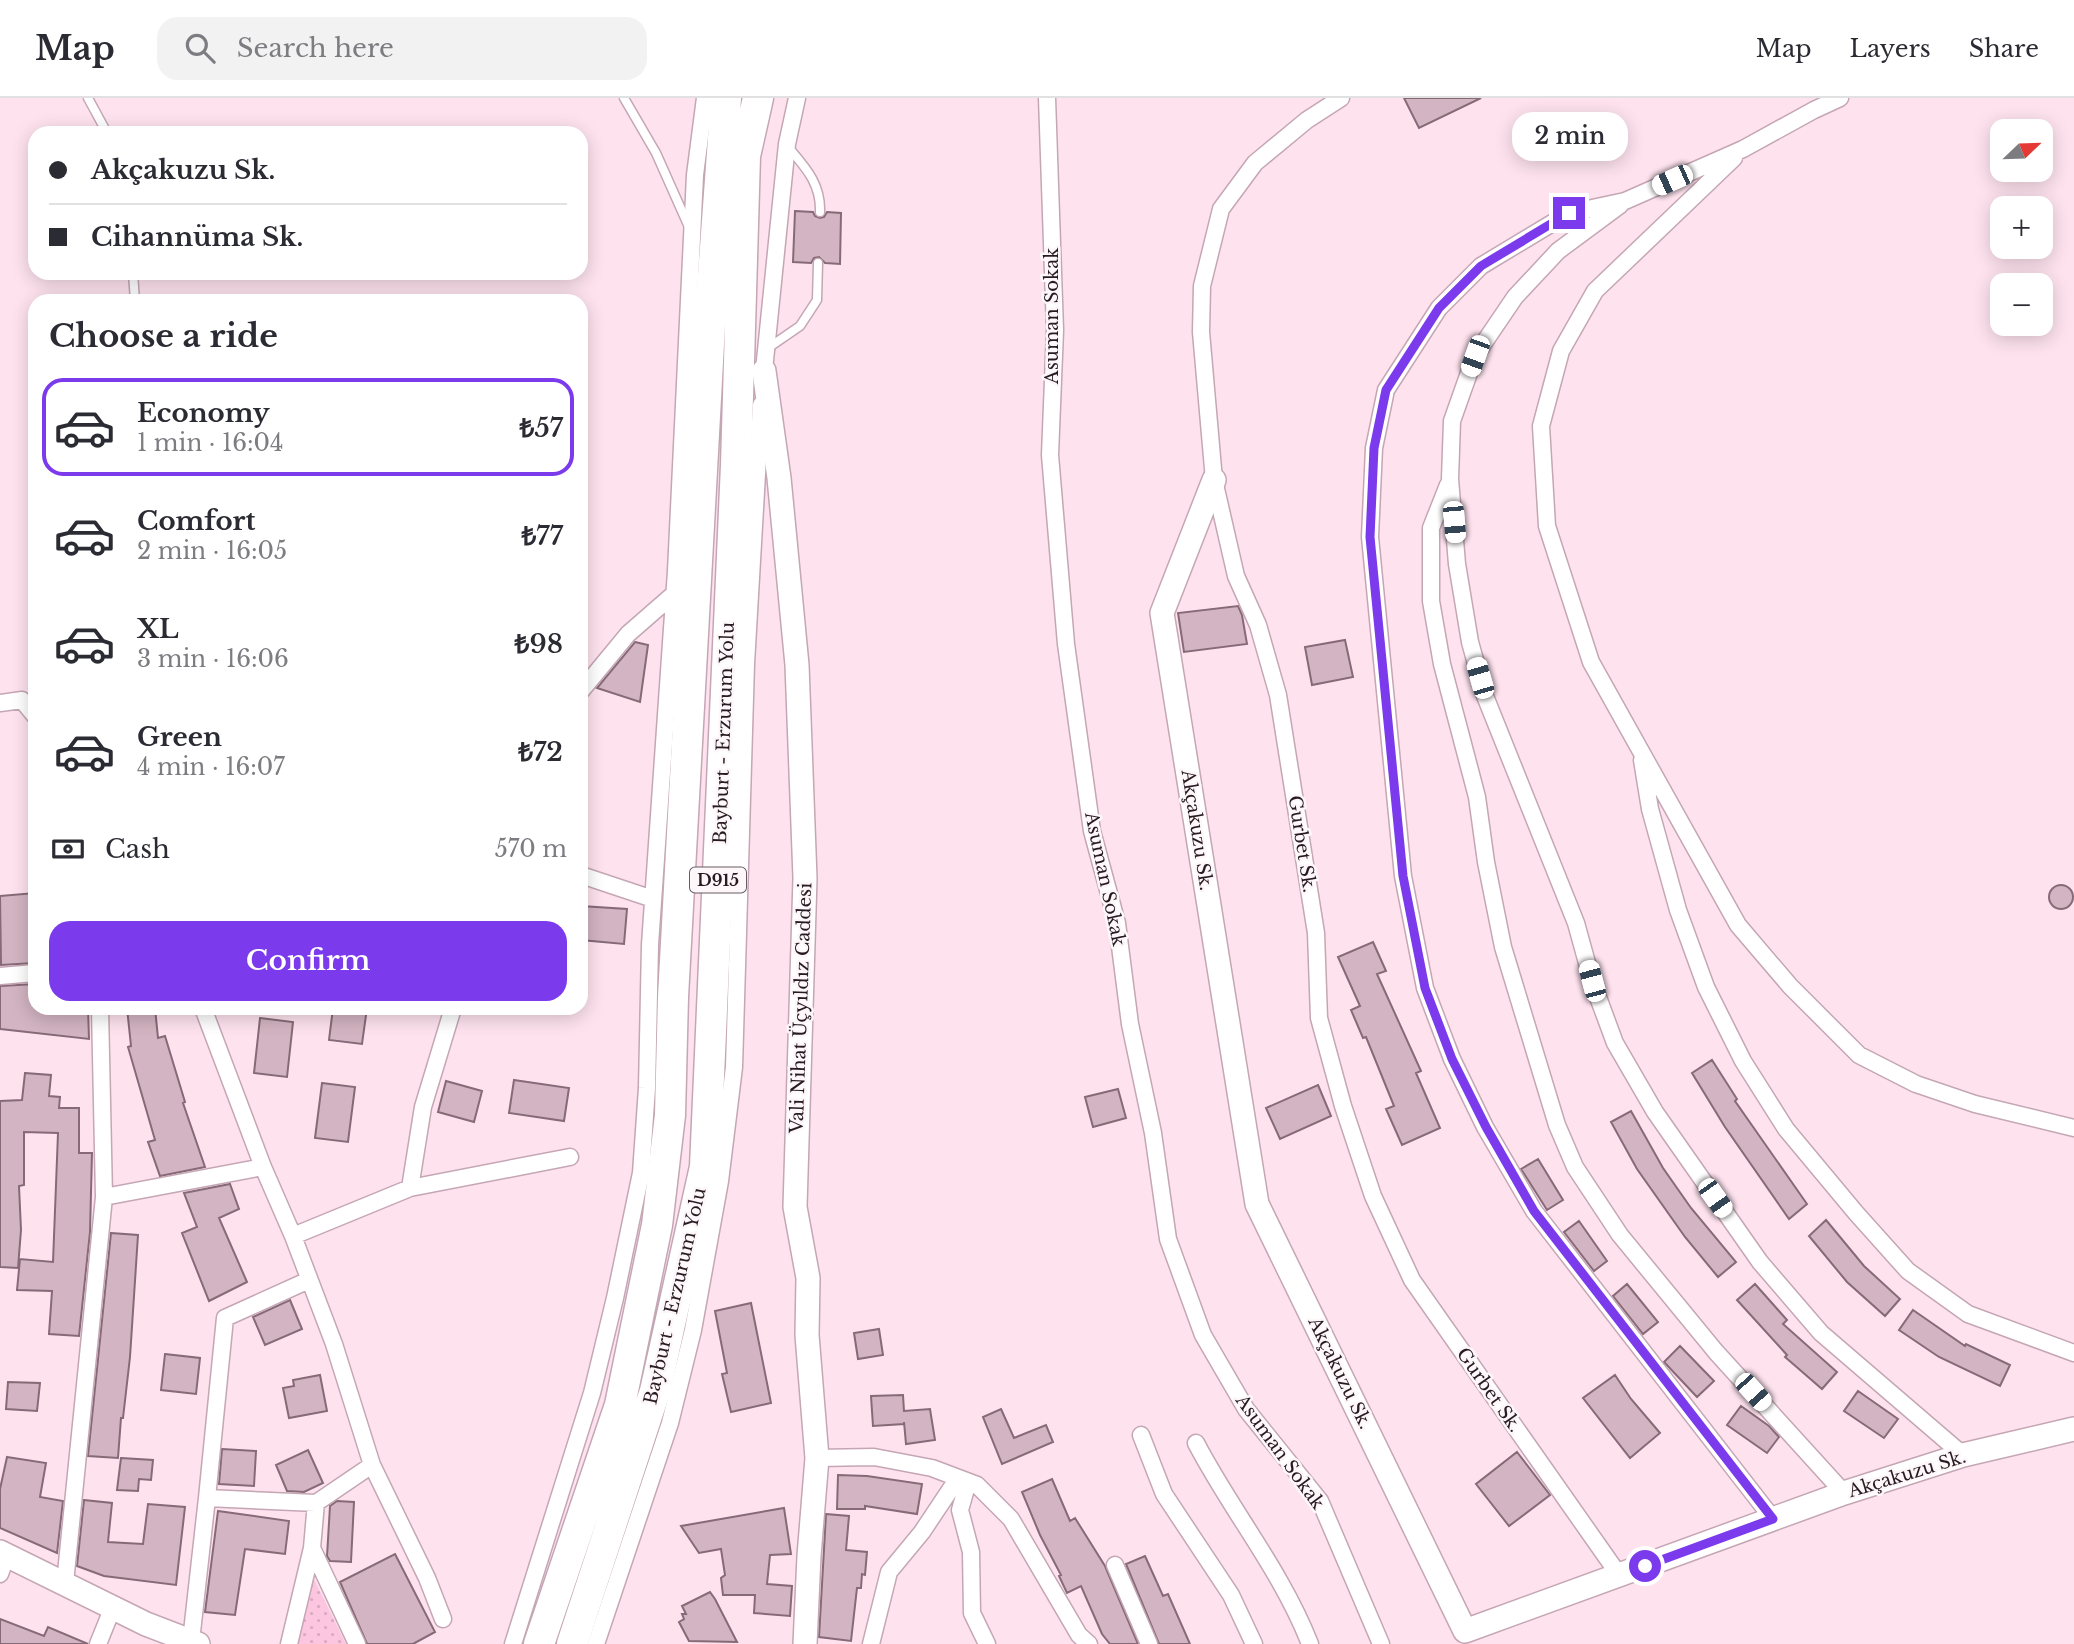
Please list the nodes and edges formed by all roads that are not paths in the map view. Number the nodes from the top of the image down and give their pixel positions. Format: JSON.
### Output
{"nodes":[{"id":1,"x":88,"y":98,"type":"edge"},
{"id":2,"x":624,"y":98,"type":"edge"},
{"id":3,"x":705,"y":98,"type":"edge"},
{"id":4,"x":726,"y":98,"type":"edge"},
{"id":5,"x":758,"y":98,"type":"edge"},
{"id":6,"x":797,"y":98,"type":"edge"},
{"id":7,"x":1047,"y":98,"type":"edge"},
{"id":8,"x":1341,"y":98,"type":"edge"},
{"id":9,"x":1840,"y":98,"type":"edge"},
{"id":10,"x":103,"y":126,"type":"edge"},
{"id":11,"x":787,"y":146,"type":"junction"},
{"id":12,"x":1743,"y":149,"type":"junction"},
{"id":13,"x":1625,"y":201,"type":"junction"},
{"id":14,"x":820,"y":212,"type":"dead end"},
{"id":15,"x":692,"y":235,"type":"junction"},
{"id":16,"x":818,"y":263,"type":"dead end"},
{"id":17,"x":765,"y":361,"type":"junction"},
{"id":18,"x":1450,"y":479,"type":"junction"},
{"id":19,"x":1214,"y":480,"type":"junction"},
{"id":20,"x":675,"y":593,"type":"junction"},
{"id":21,"x":588,"y":683,"type":"edge"},
{"id":22,"x":0,"y":703,"type":"edge"},
{"id":23,"x":28,"y":707,"type":"edge"},
{"id":24,"x":1640,"y":747,"type":"junction"},
{"id":25,"x":588,"y":877,"type":"edge"},
{"id":26,"x":653,"y":900,"type":"junction"},
{"id":27,"x":28,"y":974,"type":"edge"},
{"id":28,"x":0,"y":976,"type":"edge"},
{"id":29,"x":100,"y":1015,"type":"edge"},
{"id":30,"x":206,"y":1015,"type":"edge"},
{"id":31,"x":451,"y":1015,"type":"edge"},
{"id":32,"x":2074,"y":1128,"type":"edge"},
{"id":33,"x":570,"y":1157,"type":"dead end"},
{"id":34,"x":263,"y":1167,"type":"junction"},
{"id":35,"x":410,"y":1188,"type":"junction"},
{"id":36,"x":104,"y":1196,"type":"junction"},
{"id":37,"x":293,"y":1236,"type":"junction"},
{"id":38,"x":309,"y":1280,"type":"junction"},
{"id":39,"x":2074,"y":1353,"type":"edge"},
{"id":40,"x":2074,"y":1429,"type":"edge"},
{"id":41,"x":1141,"y":1435,"type":"dead end"},
{"id":42,"x":1196,"y":1443,"type":"dead end"},
{"id":43,"x":1963,"y":1455,"type":"junction"},
{"id":44,"x":817,"y":1458,"type":"junction"},
{"id":45,"x":372,"y":1465,"type":"junction"},
{"id":46,"x":963,"y":1480,"type":"junction"},
{"id":47,"x":1844,"y":1493,"type":"junction"},
{"id":48,"x":207,"y":1498,"type":"junction"},
{"id":49,"x":316,"y":1503,"type":"junction"},
{"id":50,"x":1773,"y":1519,"type":"junction"},
{"id":51,"x":312,"y":1548,"type":"junction"},
{"id":52,"x":2,"y":1560,"type":"edge"},
{"id":53,"x":1115,"y":1565,"type":"dead end"},
{"id":54,"x":1619,"y":1575,"type":"junction"},
{"id":55,"x":65,"y":1583,"type":"junction"},
{"id":56,"x":113,"y":1607,"type":"junction"},
{"id":57,"x":443,"y":1619,"type":"dead end"},
{"id":58,"x":195,"y":1643,"type":"edge"},
{"id":59,"x":98,"y":1644,"type":"edge"},
{"id":60,"x":289,"y":1644,"type":"edge"},
{"id":61,"x":357,"y":1644,"type":"edge"},
{"id":62,"x":513,"y":1644,"type":"edge"},
{"id":63,"x":539,"y":1644,"type":"edge"},
{"id":64,"x":572,"y":1644,"type":"edge"},
{"id":65,"x":596,"y":1644,"type":"edge"},
{"id":66,"x":805,"y":1644,"type":"edge"},
{"id":67,"x":871,"y":1644,"type":"edge"},
{"id":68,"x":987,"y":1644,"type":"edge"},
{"id":69,"x":1089,"y":1644,"type":"edge"},
{"id":70,"x":1149,"y":1644,"type":"edge"},
{"id":71,"x":1254,"y":1644,"type":"edge"},
{"id":72,"x":1310,"y":1644,"type":"edge"},
{"id":73,"x":1381,"y":1644,"type":"edge"}],
"edges":[{"from":1,"to":10,"type":"lane"},
{"from":2,"to":15,"type":"lane"},
{"from":3,"to":15,"type":"street"},
{"from":4,"to":63,"type":"highway","name":"Bayburt - Erzurum Yolu","number":"D915"},
{"from":5,"to":64,"type":"highway","name":"Bayburt - Erzurum Yolu","number":"D915"},
{"from":6,"to":11,"type":"street"},
{"from":7,"to":73,"type":"street","name":"Asuman Sokak"},
{"from":8,"to":19,"type":"street","name":"Gurbet Sk."},
{"from":9,"to":12,"type":"street"},
{"from":11,"to":14,"type":"lane"},
{"from":11,"to":17,"type":"street"},
{"from":12,"to":13,"type":"street"},
{"from":12,"to":24,"type":"street"},
{"from":13,"to":18,"type":"street"},
{"from":13,"to":50,"type":"street"},
{"from":15,"to":20,"type":"street"},
{"from":16,"to":17,"type":"lane"},
{"from":17,"to":44,"type":"main road","name":"Vali Nihat Üçyıldız Caddesi"},
{"from":17,"to":65,"type":"street"},
{"from":18,"to":43,"type":"street"},
{"from":18,"to":47,"type":"street"},
{"from":19,"to":54,"type":"street","name":"Gurbet Sk."},
{"from":19,"to":54,"type":"main road","name":"Akçakuzu Sk."},
{"from":20,"to":21,"type":"street"},
{"from":20,"to":26,"type":"street"},
{"from":22,"to":23,"type":"street"},
{"from":24,"to":32,"type":"street"},
{"from":24,"to":39,"type":"street"},
{"from":25,"to":26,"type":"street"},
{"from":26,"to":62,"type":"street"},
{"from":27,"to":28,"type":"street"},
{"from":29,"to":36,"type":"street"},
{"from":30,"to":34,"type":"street"},
{"from":31,"to":35,"type":"street"},
{"from":33,"to":35,"type":"street"},
{"from":34,"to":36,"type":"street"},
{"from":34,"to":37,"type":"street"},
{"from":35,"to":37,"type":"street"},
{"from":36,"to":55,"type":"street"},
{"from":37,"to":38,"type":"street"},
{"from":38,"to":45,"type":"street"},
{"from":38,"to":48,"type":"street"},
{"from":40,"to":43,"type":"main road","name":"Akçakuzu Sk."},
{"from":41,"to":71,"type":"street"},
{"from":42,"to":72,"type":"street"},
{"from":43,"to":47,"type":"main road","name":"Akçakuzu Sk."},
{"from":44,"to":46,"type":"street"},
{"from":44,"to":66,"type":"main road","name":"Vali Nihat Üçyıldız Caddesi"},
{"from":45,"to":49,"type":"street"},
{"from":45,"to":57,"type":"street"},
{"from":46,"to":67,"type":"street"},
{"from":46,"to":68,"type":"street"},
{"from":46,"to":69,"type":"street"},
{"from":47,"to":50,"type":"main road","name":"Akçakuzu Sk."},
{"from":48,"to":49,"type":"street"},
{"from":48,"to":58,"type":"street"},
{"from":49,"to":51,"type":"street"},
{"from":50,"to":54,"type":"main road","name":"Akçakuzu Sk."},
{"from":51,"to":60,"type":"street"},
{"from":51,"to":61,"type":"street"},
{"from":52,"to":55,"type":"main road"},
{"from":53,"to":70,"type":"street"},
{"from":55,"to":56,"type":"main road"},
{"from":56,"to":58,"type":"main road"},
{"from":56,"to":59,"type":"street"}]}
